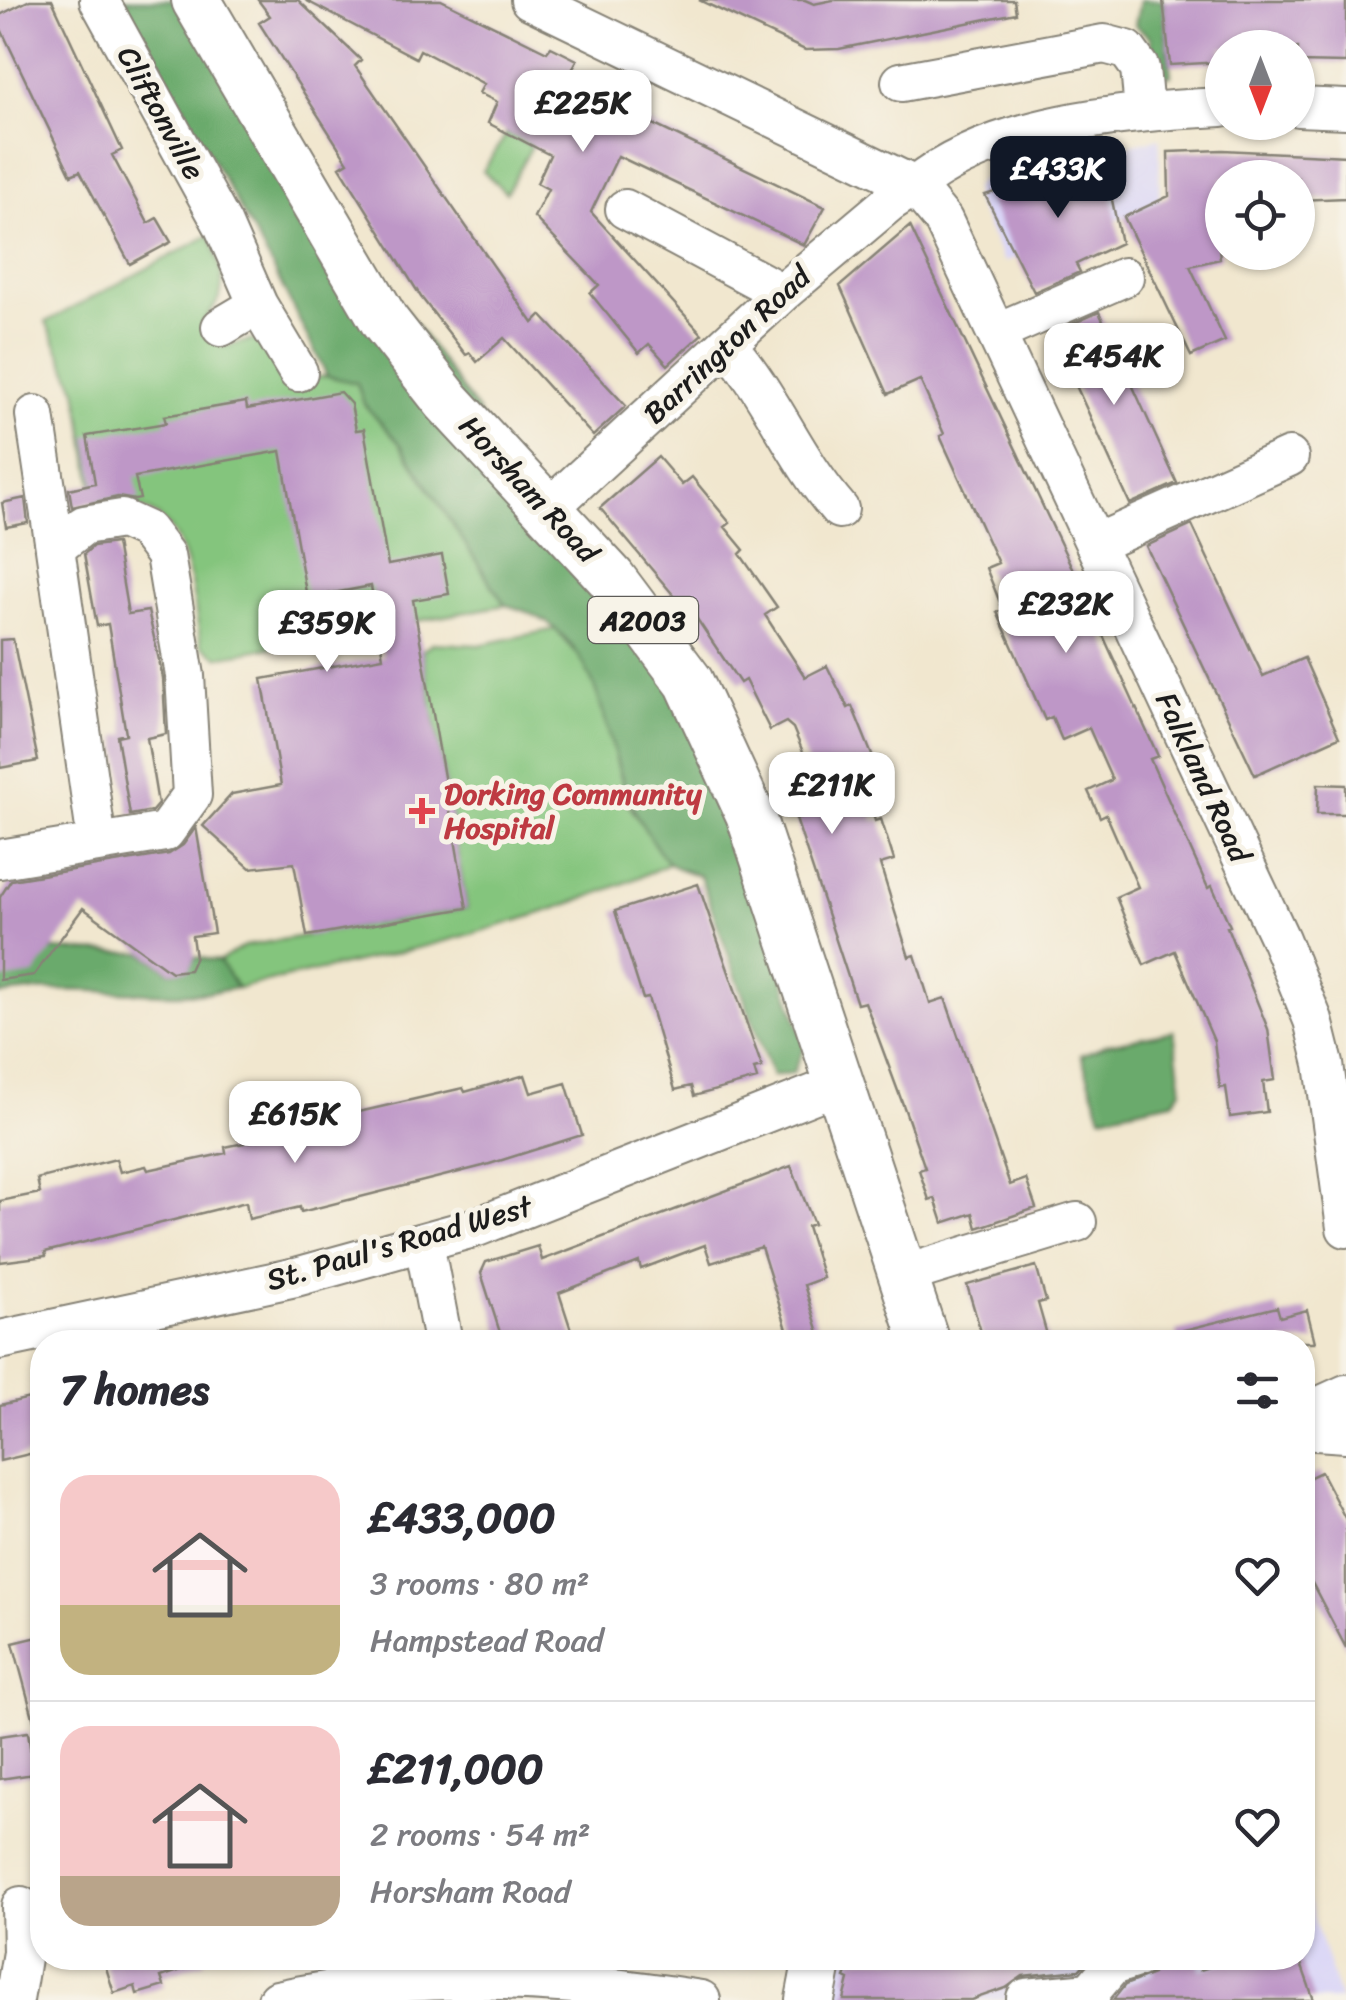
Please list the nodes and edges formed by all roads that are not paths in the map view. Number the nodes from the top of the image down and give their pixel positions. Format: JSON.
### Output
{"nodes":[{"id":1,"x":99,"y":0,"type":"edge"},
{"id":2,"x":196,"y":0,"type":"edge"},
{"id":3,"x":530,"y":0,"type":"edge"},
{"id":4,"x":901,"y":82,"type":"dead end"},
{"id":5,"x":1205,"y":108,"type":"edge"},
{"id":6,"x":1315,"y":108,"type":"edge"},
{"id":7,"x":1144,"y":110,"type":"junction"},
{"id":8,"x":1346,"y":110,"type":"edge"},
{"id":9,"x":915,"y":186,"type":"junction"},
{"id":10,"x":625,"y":209,"type":"dead end"},
{"id":11,"x":1124,"y":278,"type":"dead end"},
{"id":12,"x":782,"y":293,"type":"junction"},
{"id":13,"x":258,"y":305,"type":"junction"},
{"id":14,"x":221,"y":326,"type":"dead end"},
{"id":15,"x":998,"y":332,"type":"junction"},
{"id":16,"x":728,"y":346,"type":"junction"},
{"id":17,"x":298,"y":372,"type":"dead end"},
{"id":18,"x":34,"y":415,"type":"dead end"},
{"id":19,"x":1289,"y":457,"type":"dead end"},
{"id":20,"x":839,"y":509,"type":"dead end"},
{"id":21,"x":546,"y":511,"type":"junction"},
{"id":22,"x":1095,"y":544,"type":"junction"},
{"id":23,"x":55,"y":548,"type":"junction"},
{"id":24,"x":97,"y":842,"type":"junction"},
{"id":25,"x":0,"y":860,"type":"edge"},
{"id":26,"x":1335,"y":1059,"type":"edge"},
{"id":27,"x":842,"y":1084,"type":"junction"},
{"id":28,"x":1078,"y":1222,"type":"dead end"},
{"id":29,"x":1346,"y":1228,"type":"edge"},
{"id":30,"x":424,"y":1243,"type":"junction"},
{"id":31,"x":906,"y":1274,"type":"junction"},
{"id":32,"x":47,"y":1330,"type":"edge"},
{"id":33,"x":442,"y":1330,"type":"edge"},
{"id":34,"x":922,"y":1330,"type":"edge"},
{"id":35,"x":30,"y":1334,"type":"edge"},
{"id":36,"x":0,"y":1340,"type":"edge"},
{"id":37,"x":1346,"y":1394,"type":"edge"},
{"id":38,"x":1315,"y":1408,"type":"edge"},
{"id":39,"x":1315,"y":1426,"type":"edge"},
{"id":40,"x":1346,"y":1428,"type":"edge"},
{"id":41,"x":21,"y":1906,"type":"dead end"},
{"id":42,"x":816,"y":1970,"type":"edge"},
{"id":43,"x":1109,"y":1970,"type":"edge"},
{"id":44,"x":1090,"y":1996,"type":"edge"},
{"id":45,"x":1026,"y":1998,"type":"edge"},
{"id":46,"x":14,"y":2000,"type":"edge"},
{"id":47,"x":277,"y":2000,"type":"edge"},
{"id":48,"x":702,"y":2000,"type":"edge"},
{"id":49,"x":810,"y":2000,"type":"edge"}],
"edges":[{"from":1,"to":13,"type":"street","name":"Cliftonville"},
{"from":2,"to":21,"type":"main road","name":"Horsham Road","number":"A2003"},
{"from":3,"to":9,"type":"street"},
{"from":4,"to":7,"type":"street"},
{"from":5,"to":7,"type":"street","name":"Barrington Road"},
{"from":6,"to":8,"type":"street"},
{"from":7,"to":9,"type":"street","name":"Barrington Road"},
{"from":9,"to":12,"type":"street","name":"Barrington Road"},
{"from":9,"to":15,"type":"street","name":"Falkland Road"},
{"from":10,"to":12,"type":"street"},
{"from":11,"to":15,"type":"street"},
{"from":12,"to":16,"type":"street","name":"Barrington Road"},
{"from":13,"to":14,"type":"street"},
{"from":13,"to":17,"type":"street","name":"Cliftonville"},
{"from":15,"to":22,"type":"street","name":"Falkland Road"},
{"from":16,"to":20,"type":"street"},
{"from":16,"to":21,"type":"street","name":"Barrington Road"},
{"from":18,"to":23,"type":"street"},
{"from":19,"to":22,"type":"street"},
{"from":21,"to":27,"type":"main road","name":"Horsham Road","number":"A2003"},
{"from":22,"to":26,"type":"street","name":"Falkland Road"},
{"from":23,"to":24,"type":"street"},
{"from":23,"to":24,"type":"street"},
{"from":24,"to":25,"type":"street"},
{"from":26,"to":29,"type":"street","name":"Falkland Road"},
{"from":27,"to":30,"type":"street","name":"St. Paul's Road West"},
{"from":27,"to":31,"type":"main road","name":"Horsham Road","number":"A2003"},
{"from":28,"to":31,"type":"street"},
{"from":30,"to":32,"type":"street","name":"St. Paul's Road West"},
{"from":30,"to":33,"type":"street"},
{"from":31,"to":34,"type":"main road","name":"Horsham Road","number":"A2003"},
{"from":35,"to":36,"type":"street","name":"St. Paul's Road West"},
{"from":37,"to":38,"type":"street"},
{"from":39,"to":40,"type":"main road"},
{"from":41,"to":46,"type":"street"},
{"from":42,"to":49,"type":"main road"},
{"from":43,"to":44,"type":"street"},
{"from":44,"to":45,"type":"street"},
{"from":47,"to":48,"type":"street"}]}
